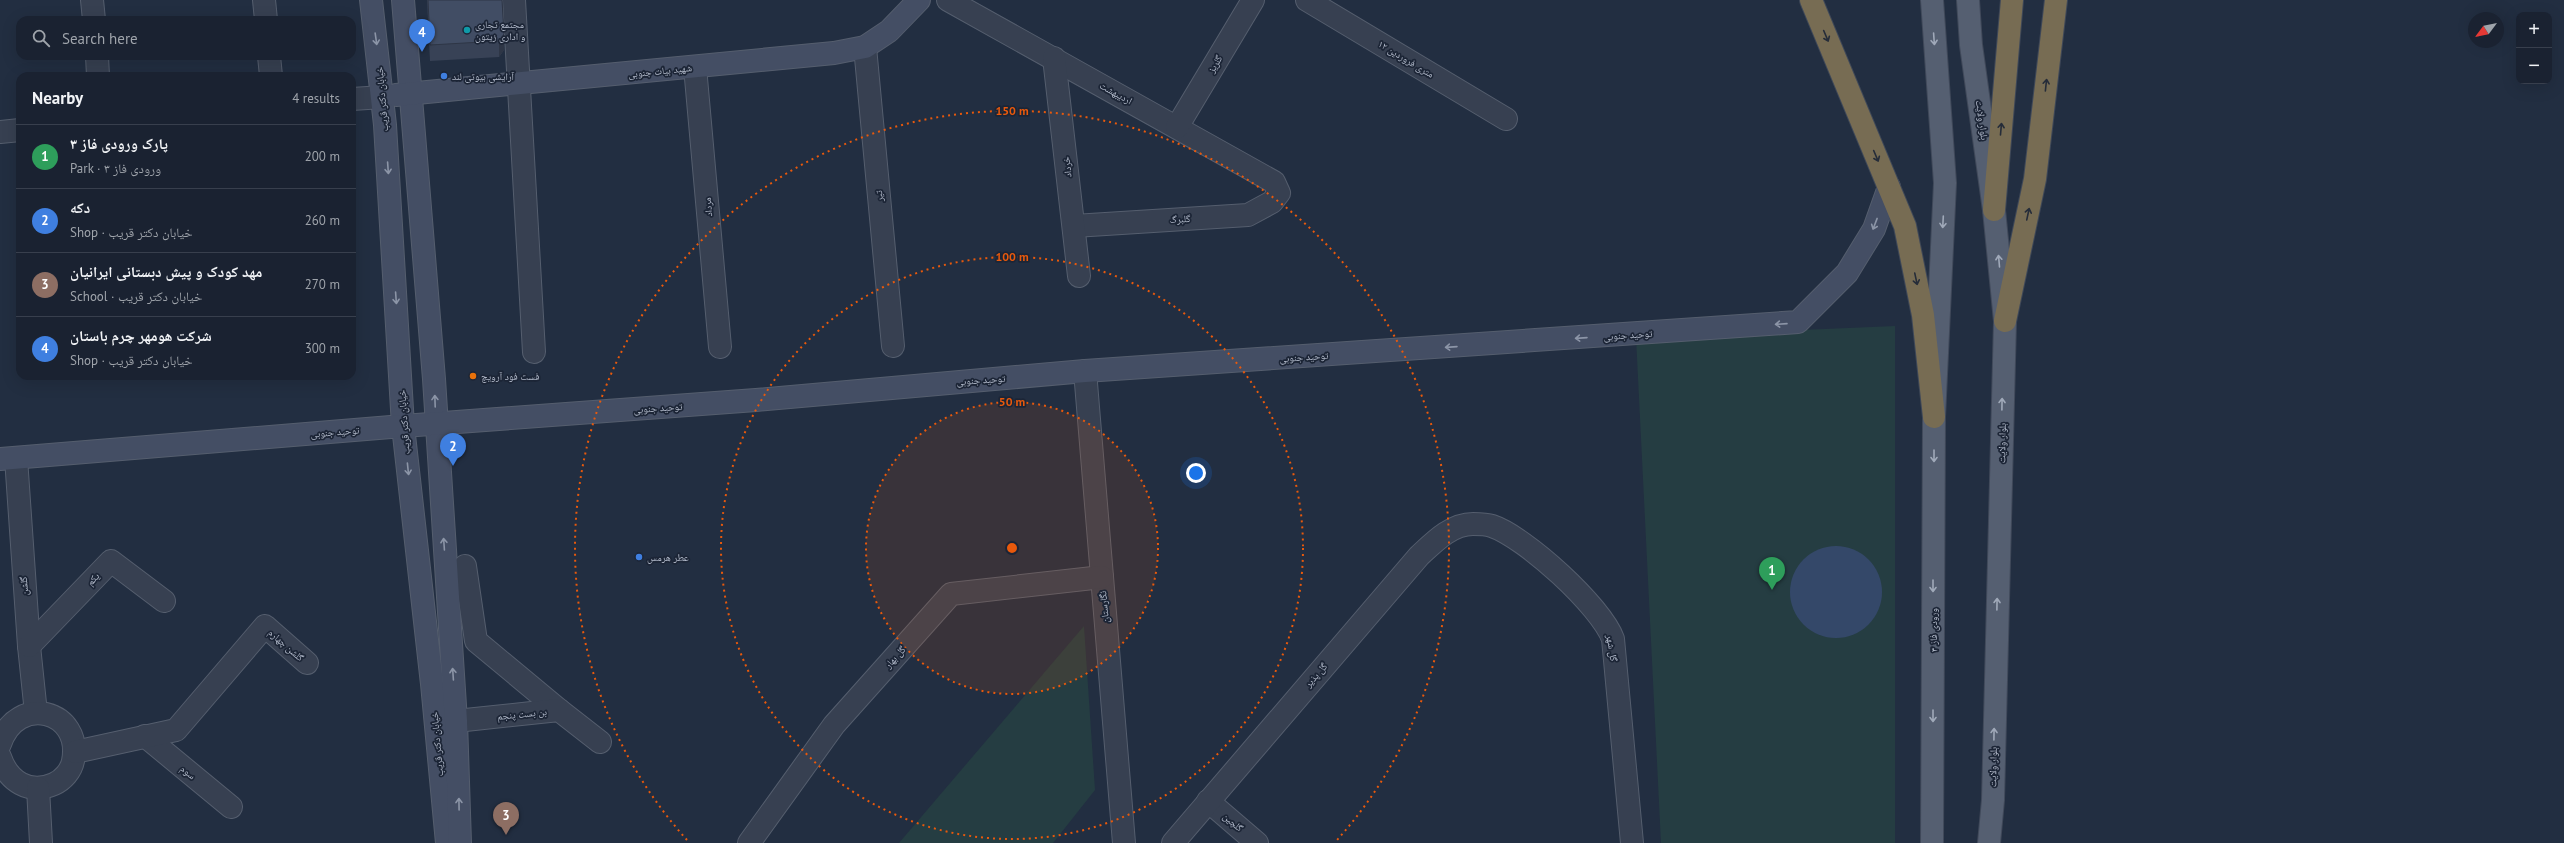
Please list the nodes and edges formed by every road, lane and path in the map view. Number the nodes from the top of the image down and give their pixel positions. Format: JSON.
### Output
{"nodes":[{"id":1,"x":92,"y":0,"type":"edge"},
{"id":2,"x":264,"y":0,"type":"edge"},
{"id":3,"x":372,"y":0,"type":"edge"},
{"id":4,"x":404,"y":0,"type":"edge"},
{"id":5,"x":514,"y":0,"type":"edge"},
{"id":6,"x":919,"y":0,"type":"edge"},
{"id":7,"x":948,"y":0,"type":"edge"},
{"id":8,"x":1252,"y":0,"type":"edge"},
{"id":9,"x":1307,"y":0,"type":"edge"},
{"id":10,"x":1811,"y":0,"type":"edge"},
{"id":11,"x":1932,"y":0,"type":"edge"},
{"id":12,"x":1968,"y":0,"type":"edge"},
{"id":13,"x":2012,"y":0,"type":"edge"},
{"id":14,"x":2056,"y":0,"type":"edge"},
{"id":15,"x":94,"y":16,"type":"edge"},
{"id":16,"x":266,"y":16,"type":"edge"},
{"id":17,"x":865,"y":47,"type":"junction"},
{"id":18,"x":1054,"y":58,"type":"junction"},
{"id":19,"x":97,"y":60,"type":"edge"},
{"id":20,"x":269,"y":60,"type":"edge"},
{"id":21,"x":695,"y":67,"type":"junction"},
{"id":22,"x":98,"y":72,"type":"edge"},
{"id":23,"x":271,"y":72,"type":"edge"},
{"id":24,"x":520,"y":85,"type":"junction"},
{"id":25,"x":410,"y":93,"type":"junction"},
{"id":26,"x":383,"y":97,"type":"junction"},
{"id":27,"x":356,"y":99,"type":"edge"},
{"id":28,"x":1506,"y":119,"type":"dead end"},
{"id":29,"x":1177,"y":127,"type":"junction"},
{"id":30,"x":16,"y":130,"type":"edge"},
{"id":31,"x":0,"y":132,"type":"edge"},
{"id":32,"x":1889,"y":188,"type":"junction"},
{"id":33,"x":1279,"y":192,"type":"joint"},
{"id":34,"x":1994,"y":210,"type":"junction"},
{"id":35,"x":1074,"y":226,"type":"junction"},
{"id":36,"x":1079,"y":276,"type":"dead end"},
{"id":37,"x":2005,"y":320,"type":"junction"},
{"id":38,"x":893,"y":346,"type":"dead end"},
{"id":39,"x":720,"y":347,"type":"dead end"},
{"id":40,"x":534,"y":352,"type":"dead end"},
{"id":41,"x":1085,"y":370,"type":"junction"},
{"id":42,"x":1934,"y":417,"type":"junction"},
{"id":43,"x":436,"y":424,"type":"junction"},
{"id":44,"x":403,"y":426,"type":"junction"},
{"id":45,"x":8,"y":459,"type":"edge"},
{"id":46,"x":1472,"y":524,"type":"joint"},
{"id":47,"x":465,"y":566,"type":"dead end"},
{"id":48,"x":1102,"y":577,"type":"junction"},
{"id":49,"x":164,"y":601,"type":"dead end"},
{"id":50,"x":29,"y":646,"type":"junction"},
{"id":51,"x":307,"y":663,"type":"dead end"},
{"id":52,"x":559,"y":710,"type":"junction"},
{"id":53,"x":36,"y":713,"type":"junction"},
{"id":54,"x":456,"y":721,"type":"junction"},
{"id":55,"x":145,"y":736,"type":"junction"},
{"id":56,"x":600,"y":742,"type":"dead end"},
{"id":57,"x":0,"y":744,"type":"edge"},
{"id":58,"x":75,"y":752,"type":"junction"},
{"id":59,"x":0,"y":757,"type":"edge"},
{"id":60,"x":38,"y":788,"type":"junction"},
{"id":61,"x":1993,"y":800,"type":"junction"},
{"id":62,"x":1208,"y":801,"type":"junction"},
{"id":63,"x":231,"y":807,"type":"dead end"},
{"id":64,"x":41,"y":843,"type":"edge"},
{"id":65,"x":447,"y":843,"type":"edge"},
{"id":66,"x":460,"y":843,"type":"edge"},
{"id":67,"x":750,"y":843,"type":"edge"},
{"id":68,"x":1124,"y":843,"type":"edge"},
{"id":69,"x":1173,"y":843,"type":"edge"},
{"id":70,"x":1257,"y":843,"type":"edge"},
{"id":71,"x":1632,"y":843,"type":"edge"},
{"id":72,"x":1932,"y":843,"type":"edge"},
{"id":73,"x":1989,"y":843,"type":"edge"},
{"id":74,"x":1998,"y":843,"type":"edge"}],
"edges":[{"from":1,"to":15,"type":"street"},
{"from":2,"to":16,"type":"street"},
{"from":3,"to":26,"type":"street","name":"خیابان دکتر قریب","one_way":true},
{"from":4,"to":25,"type":"street","name":"خیابان دکتر قریب"},
{"from":5,"to":24,"type":"street"},
{"from":6,"to":17,"type":"street","name":"شهید بیات جنوبی"},
{"from":7,"to":18,"type":"street","name":"اردیبهشت"},
{"from":8,"to":29,"type":"street","name":"گلریز"},
{"from":9,"to":28,"type":"street","name":"۱۲ متری فروردین"},
{"from":10,"to":32,"type":"highway","one_way":true},
{"from":11,"to":42,"type":"main road","one_way":true},
{"from":12,"to":34,"type":"main road","name":"بلوار ولایت"},
{"from":34,"to":13,"type":"highway","one_way":true},
{"from":37,"to":14,"type":"highway","one_way":true},
{"from":17,"to":21,"type":"street","name":"شهید بیات جنوبی"},
{"from":17,"to":38,"type":"street","name":"تیر"},
{"from":18,"to":29,"type":"street","name":"اردیبهشت"},
{"from":18,"to":35,"type":"street","name":"خرداد"},
{"from":19,"to":22,"type":"street"},
{"from":20,"to":23,"type":"street"},
{"from":21,"to":24,"type":"street","name":"شهید بیات جنوبی"},
{"from":21,"to":39,"type":"street","name":"مرداد"},
{"from":24,"to":25,"type":"street","name":"شهید بیات جنوبی"},
{"from":24,"to":40,"type":"street"},
{"from":25,"to":26,"type":"street","name":"شهید بیات جنوبی"},
{"from":43,"to":25,"type":"street","name":"خیابان دکتر قریب","one_way":true},
{"from":26,"to":27,"type":"street"},
{"from":26,"to":44,"type":"street","name":"خیابان دکتر قریب","one_way":true},
{"from":29,"to":33,"type":"street","name":"اردیبهشت"},
{"from":30,"to":31,"type":"street"},
{"from":32,"to":41,"type":"street","name":"توحید جنوبی","one_way":true},
{"from":32,"to":42,"type":"highway","one_way":true},
{"from":33,"to":35,"type":"street","name":"گلبرگ"},
{"from":37,"to":34,"type":"main road","name":"بلوار ولایت","one_way":true},
{"from":35,"to":36,"type":"street","name":"خرداد"},
{"from":61,"to":37,"type":"main road","name":"بلوار ولایت","one_way":true},
{"from":41,"to":43,"type":"street","name":"توحید جنوبی"},
{"from":41,"to":48,"type":"street","name":"نگارستان"},
{"from":42,"to":72,"type":"main road","name":"ورودی فاز ۳","one_way":true},
{"from":43,"to":44,"type":"street","name":"توحید جنوبی"},
{"from":54,"to":43,"type":"street","name":"خیابان دکتر قریب","one_way":true},
{"from":44,"to":45,"type":"street","name":"توحید جنوبی"},
{"from":44,"to":65,"type":"street","name":"خیابان دکتر قریب","one_way":true},
{"from":45,"to":50,"type":"street","name":"گلشن"},
{"from":46,"to":62,"type":"street","name":"گل پذیر"},
{"from":46,"to":71,"type":"street","name":"گل شهر"},
{"from":47,"to":52,"type":"street"},
{"from":48,"to":67,"type":"street","name":"گل بهار"},
{"from":48,"to":68,"type":"street","name":"نگارستان"},
{"from":49,"to":50,"type":"street","name":"یکم"},
{"from":50,"to":53,"type":"street","name":"گلشن"},
{"from":51,"to":55,"type":"street","name":"گلشن چهارم"},
{"from":52,"to":54,"type":"street","name":"بن بست پنجم"},
{"from":52,"to":56,"type":"street","name":"بن بست پنجم"},
{"from":53,"to":57,"type":"street"},
{"from":53,"to":58,"type":"street"},
{"from":66,"to":54,"type":"street","name":"خیابان دکتر قریب","one_way":true},
{"from":55,"to":58,"type":"street"},
{"from":55,"to":63,"type":"street","name":"سوم"},
{"from":58,"to":60,"type":"street"},
{"from":59,"to":60,"type":"street"},
{"from":60,"to":64,"type":"street"},
{"from":61,"to":73,"type":"main road","name":"بلوار ولایت"},
{"from":61,"to":74,"type":"main road"},
{"from":62,"to":69,"type":"street","name":"گل پذیر"},
{"from":62,"to":70,"type":"street","name":"گلچین"}]}
